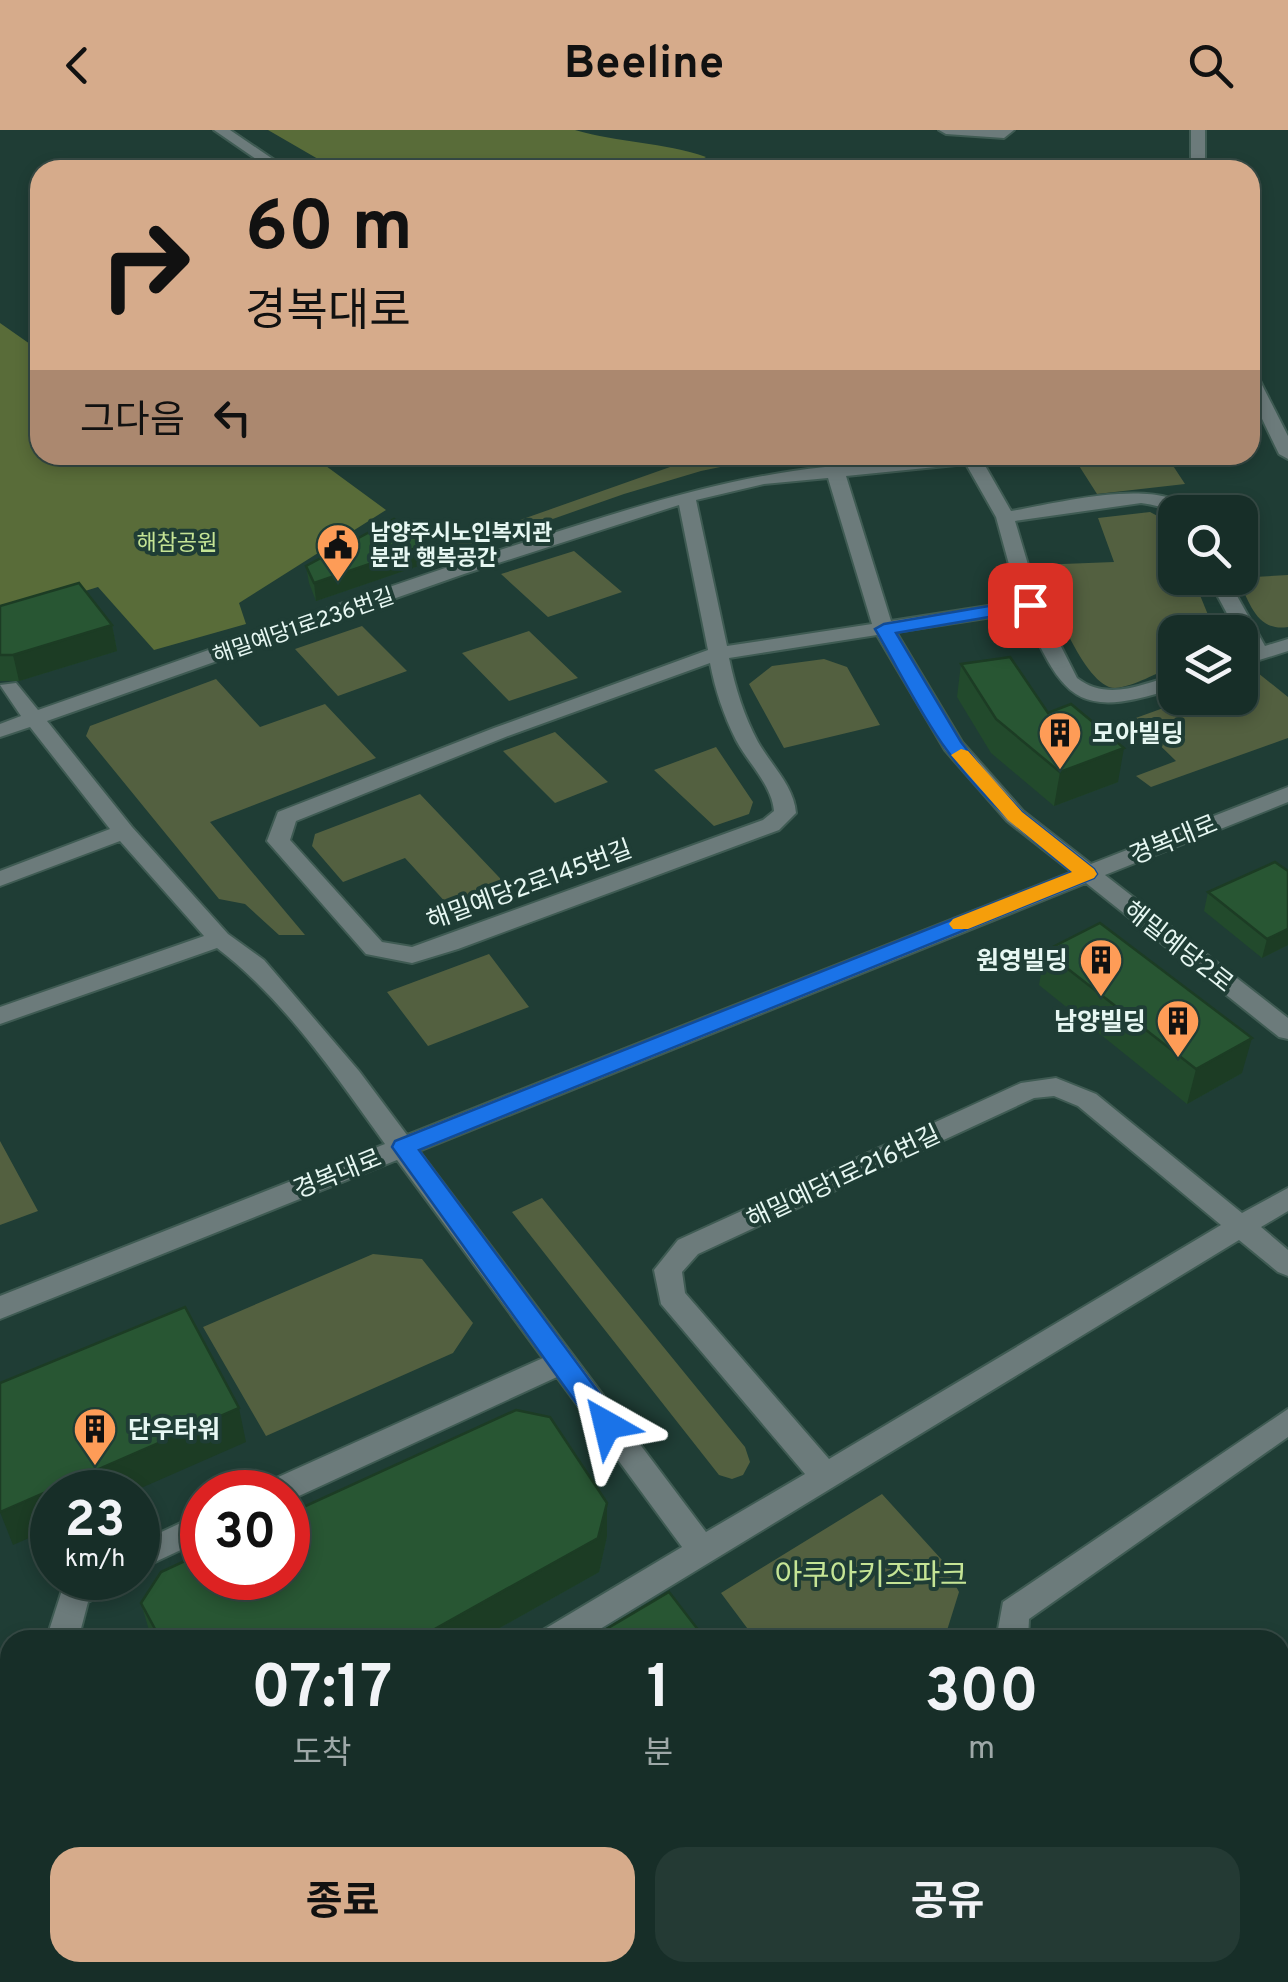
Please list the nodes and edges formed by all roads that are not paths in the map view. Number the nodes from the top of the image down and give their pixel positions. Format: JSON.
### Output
{"nodes":[{"id":1,"x":221,"y":130,"type":"edge"},
{"id":2,"x":946,"y":130,"type":"edge"},
{"id":3,"x":1007,"y":130,"type":"edge"},
{"id":4,"x":1198,"y":130,"type":"edge"},
{"id":5,"x":979,"y":132,"type":"edge"},
{"id":6,"x":267,"y":160,"type":"edge"},
{"id":7,"x":1198,"y":160,"type":"edge"},
{"id":8,"x":1260,"y":398,"type":"edge"},
{"id":9,"x":1274,"y":428,"type":"junction"},
{"id":10,"x":1260,"y":429,"type":"edge"},
{"id":11,"x":1288,"y":454,"type":"edge"},
{"id":12,"x":824,"y":465,"type":"edge"},
{"id":13,"x":833,"y":465,"type":"edge"},
{"id":14,"x":976,"y":465,"type":"edge"},
{"id":15,"x":686,"y":497,"type":"junction"},
{"id":16,"x":1158,"y":500,"type":"edge"},
{"id":17,"x":1005,"y":517,"type":"junction"},
{"id":18,"x":1030,"y":605,"type":"junction"},
{"id":19,"x":884,"y":629,"type":"junction"},
{"id":20,"x":1288,"y":644,"type":"edge"},
{"id":21,"x":716,"y":654,"type":"junction"},
{"id":22,"x":1258,"y":654,"type":"edge"},
{"id":23,"x":9,"y":687,"type":"edge"},
{"id":24,"x":1158,"y":687,"type":"edge"},
{"id":25,"x":35,"y":720,"type":"junction"},
{"id":26,"x":0,"y":731,"type":"edge"},
{"id":27,"x":1288,"y":794,"type":"edge"},
{"id":28,"x":124,"y":832,"type":"junction"},
{"id":29,"x":1087,"y":874,"type":"junction"},
{"id":30,"x":0,"y":878,"type":"edge"},
{"id":31,"x":220,"y":939,"type":"junction"},
{"id":32,"x":0,"y":1016,"type":"edge"},
{"id":33,"x":1288,"y":1031,"type":"edge"},
{"id":34,"x":404,"y":1147,"type":"junction"},
{"id":35,"x":1288,"y":1198,"type":"edge"},
{"id":36,"x":1241,"y":1226,"type":"junction"},
{"id":37,"x":1288,"y":1266,"type":"edge"},
{"id":38,"x":0,"y":1308,"type":"edge"},
{"id":39,"x":560,"y":1363,"type":"junction"},
{"id":40,"x":1288,"y":1421,"type":"edge"},
{"id":41,"x":825,"y":1476,"type":"junction"},
{"id":42,"x":310,"y":1477,"type":"edge"},
{"id":43,"x":701,"y":1549,"type":"junction"},
{"id":44,"x":73,"y":1600,"type":"edge"},
{"id":45,"x":65,"y":1630,"type":"edge"},
{"id":46,"x":570,"y":1630,"type":"edge"},
{"id":47,"x":1013,"y":1630,"type":"edge"}],
"edges":[{"from":1,"to":6,"type":"street"},
{"from":2,"to":5,"type":"street"},
{"from":3,"to":5,"type":"street"},
{"from":4,"to":7,"type":"street"},
{"from":8,"to":9,"type":"street"},
{"from":9,"to":10,"type":"street"},
{"from":9,"to":11,"type":"street"},
{"from":12,"to":15,"type":"street","name":"해밀예당1로236번길"},
{"from":13,"to":19,"type":"street","name":"해밀예당2로"},
{"from":14,"to":17,"type":"street"},
{"from":15,"to":21,"type":"street"},
{"from":15,"to":25,"type":"street","name":"해밀예당1로236번길"},
{"from":16,"to":17,"type":"street"},
{"from":17,"to":18,"type":"street"},
{"from":18,"to":19,"type":"street"},
{"from":18,"to":24,"type":"street"},
{"from":19,"to":21,"type":"street","name":"해밀예당2로145번길"},
{"from":19,"to":29,"type":"street","name":"해밀예당2로"},
{"from":20,"to":22,"type":"street"},
{"from":21,"to":21,"type":"street","name":"해밀예당2로145번길"},
{"from":23,"to":25,"type":"street"},
{"from":25,"to":26,"type":"street","name":"해밀예당1로236번길"},
{"from":25,"to":28,"type":"street"},
{"from":27,"to":29,"type":"street","name":"경복대로"},
{"from":28,"to":30,"type":"street"},
{"from":28,"to":31,"type":"street"},
{"from":29,"to":33,"type":"street","name":"해밀예당2로"},
{"from":29,"to":34,"type":"street","name":"경복대로"},
{"from":31,"to":32,"type":"street"},
{"from":31,"to":34,"type":"street"},
{"from":34,"to":38,"type":"street","name":"경복대로"},
{"from":34,"to":39,"type":"street"},
{"from":35,"to":36,"type":"street"},
{"from":36,"to":37,"type":"street","name":"해밀예당1로216번길"},
{"from":36,"to":41,"type":"street"},
{"from":36,"to":41,"type":"street","name":"해밀예당1로216번길"},
{"from":39,"to":42,"type":"street"},
{"from":39,"to":43,"type":"street"},
{"from":40,"to":47,"type":"street"},
{"from":41,"to":43,"type":"street"},
{"from":43,"to":46,"type":"street"},
{"from":44,"to":45,"type":"street"}]}
